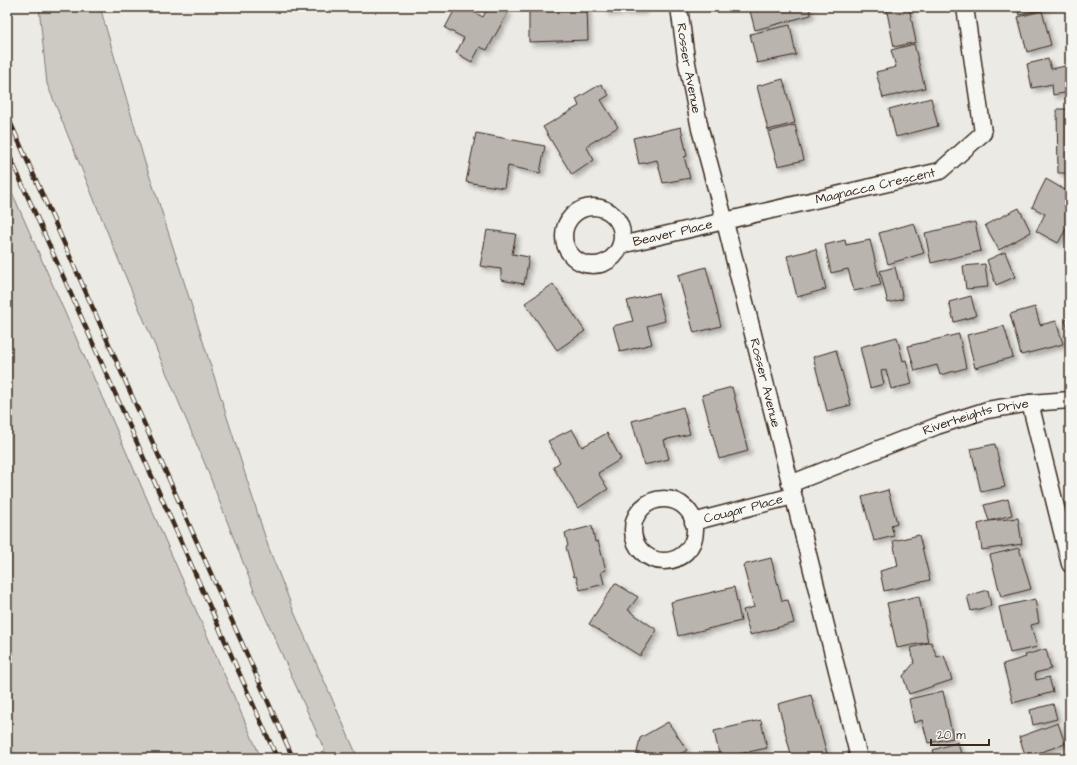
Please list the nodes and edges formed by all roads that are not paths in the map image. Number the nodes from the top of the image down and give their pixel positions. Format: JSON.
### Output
{"nodes":[{"id":1,"x":679,"y":7,"type":"edge"},
{"id":2,"x":965,"y":7,"type":"edge"},
{"id":3,"x":725,"y":222,"type":"junction"},
{"id":4,"x":621,"y":245,"type":"dead end"},
{"id":5,"x":1070,"y":400,"type":"edge"},
{"id":6,"x":1030,"y":403,"type":"junction"},
{"id":7,"x":791,"y":490,"type":"junction"},
{"id":8,"x":693,"y":522,"type":"dead end"},
{"id":9,"x":1070,"y":564,"type":"edge"},
{"id":10,"x":859,"y":758,"type":"edge"}],
"edges":[{"from":1,"to":3,"type":"street","name":"Rosser Avenue"},
{"from":2,"to":3,"type":"street","name":"Magnacca Crescent"},
{"from":3,"to":4,"type":"street","name":"Beaver Place"},
{"from":3,"to":7,"type":"street","name":"Rosser Avenue"},
{"from":5,"to":6,"type":"street"},
{"from":6,"to":7,"type":"street","name":"Riverheights Drive"},
{"from":6,"to":9,"type":"street","name":"Riverheights Drive"},
{"from":7,"to":8,"type":"street","name":"Cougar Place"},
{"from":7,"to":10,"type":"street","name":"Rosser Avenue"}]}
